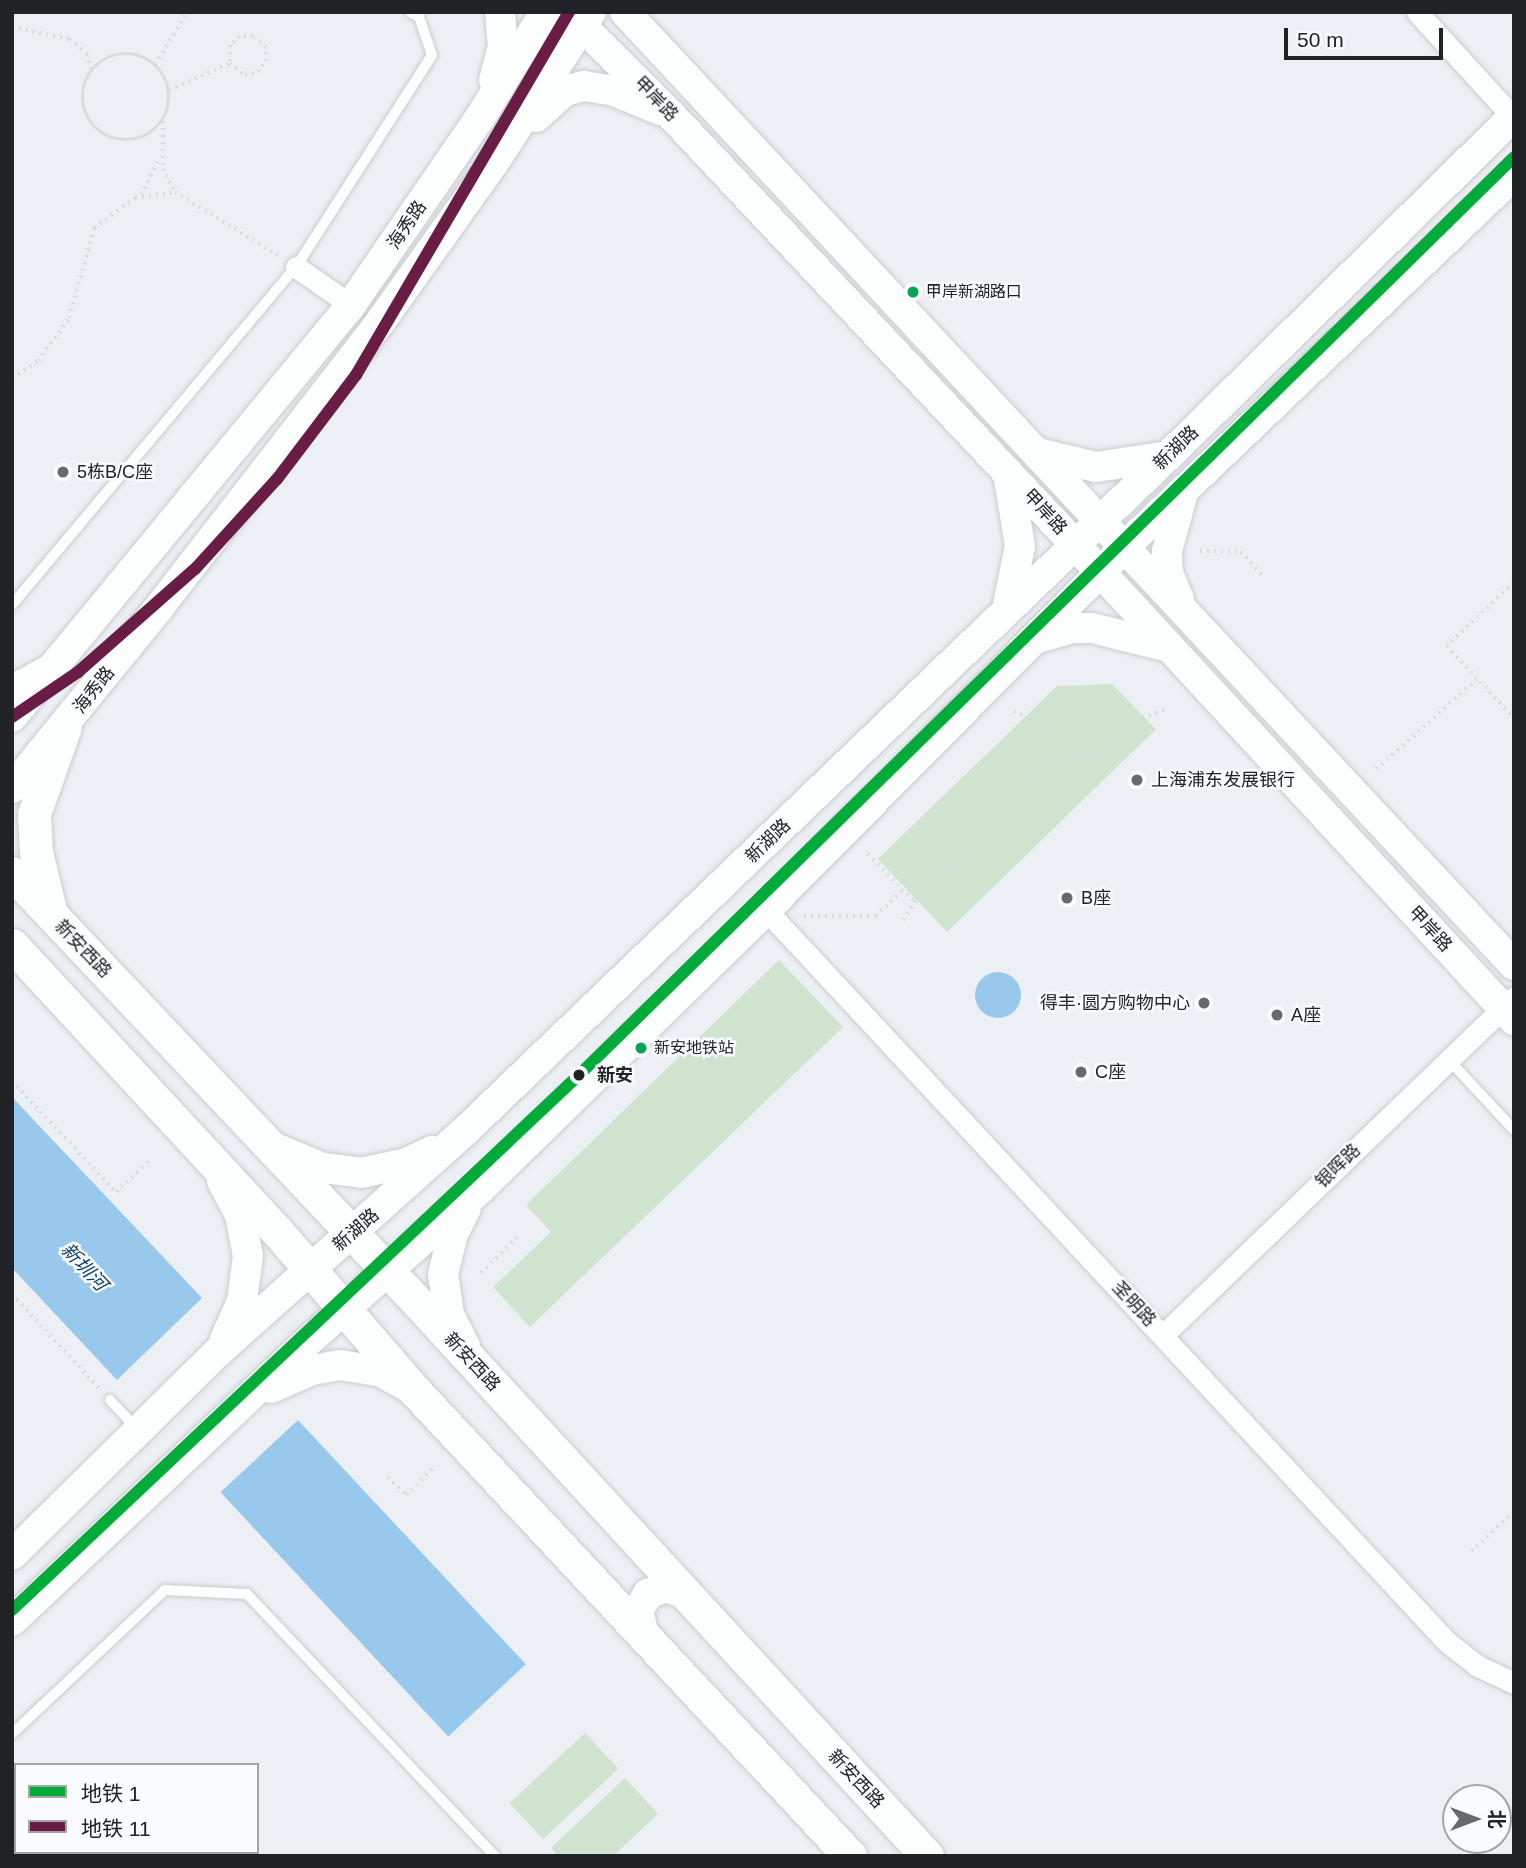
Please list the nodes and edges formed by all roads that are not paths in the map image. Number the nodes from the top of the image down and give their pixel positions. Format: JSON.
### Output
{"nodes":[{"id":1,"x":410,"y":12,"type":"edge"},
{"id":2,"x":500,"y":12,"type":"edge"},
{"id":3,"x":545,"y":12,"type":"edge"},
{"id":4,"x":625,"y":12,"type":"edge"},
{"id":5,"x":654,"y":12,"type":"edge"},
{"id":6,"x":1417,"y":12,"type":"edge"},
{"id":7,"x":581,"y":17,"type":"edge"},
{"id":8,"x":699,"y":87,"type":"junction"},
{"id":9,"x":671,"y":114,"type":"junction"},
{"id":10,"x":1513,"y":117,"type":"edge"},
{"id":11,"x":479,"y":119,"type":"junction"},
{"id":12,"x":495,"y":160,"type":"junction"},
{"id":13,"x":1514,"y":174,"type":"edge"},
{"id":14,"x":296,"y":267,"type":"junction"},
{"id":15,"x":351,"y":305,"type":"junction"},
{"id":16,"x":1292,"y":334,"type":"junction"},
{"id":17,"x":933,"y":338,"type":"junction"},
{"id":18,"x":1317,"y":362,"type":"junction"},
{"id":19,"x":908,"y":367,"type":"junction"},
{"id":20,"x":1041,"y":454,"type":"junction"},
{"id":21,"x":1168,"y":456,"type":"junction"},
{"id":22,"x":1008,"y":472,"type":"junction"},
{"id":23,"x":1188,"y":485,"type":"junction"},
{"id":24,"x":1102,"y":520,"type":"junction"},
{"id":25,"x":1076,"y":545,"type":"junction"},
{"id":26,"x":1126,"y":546,"type":"junction"},
{"id":27,"x":1100,"y":572,"type":"junction"},
{"id":28,"x":12,"y":605,"type":"edge"},
{"id":29,"x":1186,"y":611,"type":"junction"},
{"id":30,"x":1005,"y":612,"type":"junction"},
{"id":31,"x":1030,"y":640,"type":"junction"},
{"id":32,"x":1170,"y":647,"type":"junction"},
{"id":33,"x":55,"y":668,"type":"junction"},
{"id":34,"x":12,"y":691,"type":"edge"},
{"id":35,"x":12,"y":717,"type":"edge"},
{"id":36,"x":65,"y":727,"type":"junction"},
{"id":37,"x":12,"y":788,"type":"edge"},
{"id":38,"x":12,"y":873,"type":"edge"},
{"id":39,"x":766,"y":910,"type":"junction"},
{"id":40,"x":51,"y":916,"type":"junction"},
{"id":41,"x":12,"y":945,"type":"edge"},
{"id":42,"x":1514,"y":965,"type":"edge"},
{"id":43,"x":25,"y":966,"type":"edge"},
{"id":44,"x":1510,"y":1009,"type":"edge"},
{"id":45,"x":1449,"y":1060,"type":"junction"},
{"id":46,"x":1514,"y":1130,"type":"edge"},
{"id":47,"x":466,"y":1131,"type":"junction"},
{"id":48,"x":271,"y":1146,"type":"junction"},
{"id":49,"x":209,"y":1160,"type":"junction"},
{"id":50,"x":480,"y":1189,"type":"junction"},
{"id":51,"x":352,"y":1234,"type":"junction"},
{"id":52,"x":310,"y":1270,"type":"junction"},
{"id":53,"x":388,"y":1273,"type":"junction"},
{"id":54,"x":345,"y":1310,"type":"junction"},
{"id":55,"x":1163,"y":1335,"type":"junction"},
{"id":56,"x":219,"y":1351,"type":"junction"},
{"id":57,"x":489,"y":1381,"type":"junction"},
{"id":58,"x":415,"y":1391,"type":"junction"},
{"id":59,"x":248,"y":1399,"type":"junction"},
{"id":60,"x":110,"y":1400,"type":"road end"},
{"id":61,"x":139,"y":1431,"type":"junction"},
{"id":62,"x":12,"y":1555,"type":"edge"},
{"id":63,"x":685,"y":1593,"type":"junction"},
{"id":64,"x":12,"y":1621,"type":"edge"},
{"id":65,"x":644,"y":1635,"type":"junction"},
{"id":66,"x":1514,"y":1683,"type":"edge"},
{"id":67,"x":12,"y":1734,"type":"edge"},
{"id":68,"x":495,"y":1856,"type":"edge"},
{"id":69,"x":850,"y":1856,"type":"edge"},
{"id":70,"x":927,"y":1856,"type":"edge"}],
"edges":[{"from":1,"to":14,"type":"lane"},
{"from":2,"to":11,"type":"main road"},
{"from":3,"to":11,"type":"main road","name":"海秀路"},
{"from":4,"to":8,"type":"main road","name":"甲岸路"},
{"from":5,"to":8,"type":"main road"},
{"from":6,"to":10,"type":"street"},
{"from":7,"to":9,"type":"main road","name":"甲岸路"},
{"from":7,"to":12,"type":"main road","name":"海秀路"},
{"from":8,"to":17,"type":"main road","name":"甲岸路"},
{"from":9,"to":12,"type":"main road"},
{"from":9,"to":19,"type":"main road","name":"甲岸路"},
{"from":10,"to":16,"type":"main road","name":"新湖路"},
{"from":11,"to":15,"type":"main road","name":"海秀路"},
{"from":12,"to":36,"type":"main road","name":"海秀路"},
{"from":13,"to":18,"type":"main road","name":"新湖路"},
{"from":14,"to":15,"type":"street"},
{"from":14,"to":28,"type":"lane"},
{"from":15,"to":33,"type":"main road","name":"海秀路"},
{"from":16,"to":18,"type":"main road"},
{"from":16,"to":21,"type":"main road","name":"新湖路"},
{"from":17,"to":19,"type":"main road"},
{"from":17,"to":20,"type":"main road","name":"甲岸路"},
{"from":18,"to":23,"type":"main road","name":"新湖路"},
{"from":19,"to":22,"type":"main road","name":"甲岸路"},
{"from":20,"to":21,"type":"main road"},
{"from":20,"to":24,"type":"main road","name":"甲岸路"},
{"from":21,"to":24,"type":"main road","name":"新湖路"},
{"from":22,"to":25,"type":"main road","name":"甲岸路"},
{"from":22,"to":30,"type":"main road"},
{"from":23,"to":26,"type":"main road","name":"新湖路"},
{"from":23,"to":29,"type":"main road"},
{"from":24,"to":25,"type":"main road","name":"新湖路"},
{"from":24,"to":26,"type":"main road","name":"甲岸路"},
{"from":25,"to":27,"type":"main road","name":"甲岸路"},
{"from":25,"to":30,"type":"main road","name":"新湖路"},
{"from":26,"to":27,"type":"main road","name":"新湖路"},
{"from":26,"to":29,"type":"main road","name":"甲岸路"},
{"from":27,"to":31,"type":"main road","name":"新湖路"},
{"from":27,"to":32,"type":"main road","name":"甲岸路"},
{"from":29,"to":42,"type":"main road","name":"甲岸路"},
{"from":30,"to":47,"type":"main road","name":"新湖路"},
{"from":31,"to":32,"type":"main road"},
{"from":31,"to":39,"type":"main road","name":"新湖路"},
{"from":32,"to":44,"type":"main road","name":"甲岸路"},
{"from":33,"to":34,"type":"main road"},
{"from":33,"to":35,"type":"main road","name":"海秀路"},
{"from":36,"to":37,"type":"main road","name":"海秀路"},
{"from":36,"to":40,"type":"main road"},
{"from":38,"to":40,"type":"main road","name":"新安西路"},
{"from":39,"to":50,"type":"main road","name":"新湖路"},
{"from":39,"to":55,"type":"street","name":"圣明路"},
{"from":40,"to":48,"type":"main road","name":"新安西路"},
{"from":41,"to":43,"type":"main road"},
{"from":43,"to":49,"type":"main road"},
{"from":44,"to":45,"type":"street","name":"银晖路"},
{"from":45,"to":46,"type":"lane"},
{"from":45,"to":55,"type":"street","name":"银晖路"},
{"from":47,"to":48,"type":"main road"},
{"from":47,"to":51,"type":"main road","name":"新湖路"},
{"from":48,"to":51,"type":"main road","name":"新安西路"},
{"from":49,"to":52,"type":"main road"},
{"from":49,"to":56,"type":"main road"},
{"from":50,"to":53,"type":"main road","name":"新湖路"},
{"from":50,"to":57,"type":"main road"},
{"from":51,"to":52,"type":"main road","name":"新湖路"},
{"from":51,"to":53,"type":"main road","name":"新安西路"},
{"from":52,"to":54,"type":"main road"},
{"from":52,"to":56,"type":"main road","name":"新湖路"},
{"from":53,"to":54,"type":"main road","name":"新湖路"},
{"from":53,"to":57,"type":"main road","name":"新安西路"},
{"from":54,"to":58,"type":"main road"},
{"from":54,"to":59,"type":"main road","name":"新湖路"},
{"from":55,"to":66,"type":"street","name":"圣明路"},
{"from":56,"to":61,"type":"main road","name":"新湖路"},
{"from":57,"to":63,"type":"main road","name":"新安西路"},
{"from":58,"to":59,"type":"main road"},
{"from":58,"to":65,"type":"main road"},
{"from":59,"to":64,"type":"main road","name":"新湖路"},
{"from":60,"to":61,"type":"lane"},
{"from":61,"to":62,"type":"main road","name":"新湖路"},
{"from":63,"to":65,"type":"main road"},
{"from":63,"to":70,"type":"main road","name":"新安西路"},
{"from":65,"to":69,"type":"main road"},
{"from":67,"to":68,"type":"lane"}]}
